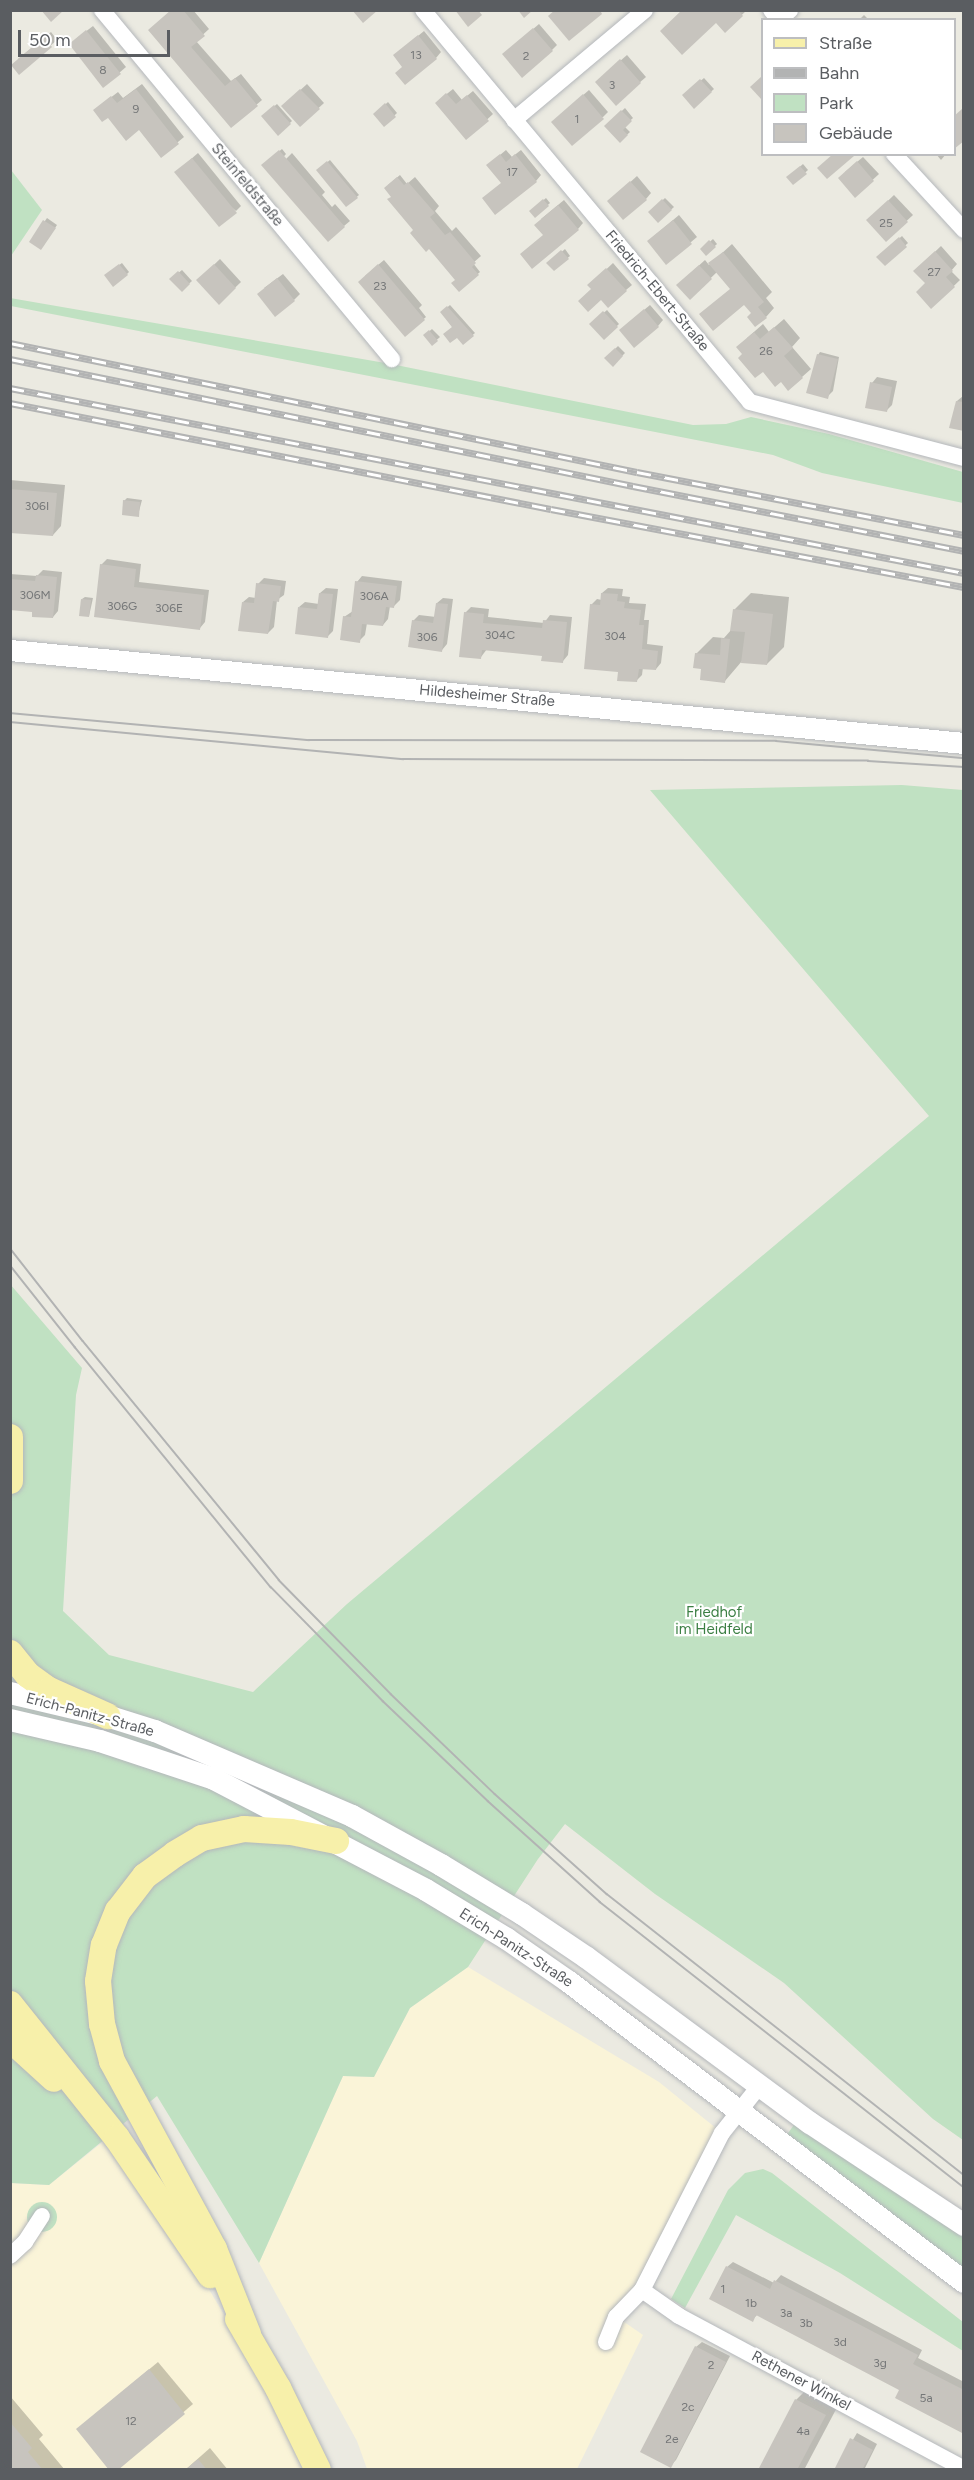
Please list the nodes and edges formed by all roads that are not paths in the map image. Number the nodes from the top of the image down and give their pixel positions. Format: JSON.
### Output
{"nodes":[{"id":1,"x":102,"y":10,"type":"edge"},
{"id":2,"x":423,"y":10,"type":"edge"},
{"id":3,"x":645,"y":10,"type":"edge"},
{"id":4,"x":514,"y":120,"type":"junction"},
{"id":5,"x":896,"y":156,"type":"edge"},
{"id":6,"x":963,"y":230,"type":"edge"},
{"id":7,"x":392,"y":359,"type":"dead end"},
{"id":8,"x":963,"y":458,"type":"edge"},
{"id":9,"x":10,"y":651,"type":"edge"},
{"id":10,"x":963,"y":743,"type":"edge"},
{"id":11,"x":10,"y":1437,"type":"edge"},
{"id":12,"x":10,"y":1480,"type":"edge"},
{"id":13,"x":10,"y":1653,"type":"edge"},
{"id":14,"x":10,"y":1694,"type":"edge"},
{"id":15,"x":107,"y":1716,"type":"junction"},
{"id":16,"x":10,"y":1720,"type":"edge"},
{"id":17,"x":336,"y":1841,"type":"junction"},
{"id":18,"x":10,"y":2004,"type":"edge"},
{"id":19,"x":10,"y":2039,"type":"edge"},
{"id":20,"x":759,"y":2085,"type":"junction"},
{"id":21,"x":739,"y":2112,"type":"junction"},
{"id":22,"x":117,"y":2138,"type":"junction"},
{"id":23,"x":42,"y":2216,"type":"dead end"},
{"id":24,"x":963,"y":2225,"type":"edge"},
{"id":25,"x":10,"y":2256,"type":"edge"},
{"id":26,"x":963,"y":2282,"type":"edge"},
{"id":27,"x":642,"y":2290,"type":"junction"},
{"id":28,"x":248,"y":2334,"type":"junction"},
{"id":29,"x":606,"y":2342,"type":"dead end"},
{"id":30,"x":318,"y":2469,"type":"edge"},
{"id":31,"x":963,"y":2469,"type":"edge"}],
"edges":[{"from":1,"to":7,"type":"street","name":"Steinfeldstraße"},
{"from":2,"to":4,"type":"street","name":"Friedrich-Ebert-Straße"},
{"from":3,"to":4,"type":"street"},
{"from":4,"to":8,"type":"street","name":"Friedrich-Ebert-Straße"},
{"from":5,"to":6,"type":"street"},
{"from":9,"to":10,"type":"street","name":"Hildesheimer Straße"},
{"from":11,"to":12,"type":"main road"},
{"from":13,"to":15,"type":"main road"},
{"from":14,"to":15,"type":"main road","name":"Erich-Panitz-Straße"},
{"from":15,"to":20,"type":"main road","name":"Erich-Panitz-Straße"},
{"from":16,"to":17,"type":"main road","name":"Erich-Panitz-Straße"},
{"from":17,"to":21,"type":"main road","name":"Erich-Panitz-Straße"},
{"from":17,"to":28,"type":"main road"},
{"from":18,"to":22,"type":"main road"},
{"from":19,"to":22,"type":"main road"},
{"from":20,"to":21,"type":"street"},
{"from":20,"to":24,"type":"main road","name":"Erich-Panitz-Straße"},
{"from":21,"to":26,"type":"main road","name":"Erich-Panitz-Straße"},
{"from":21,"to":27,"type":"street"},
{"from":22,"to":28,"type":"main road"},
{"from":23,"to":25,"type":"street"},
{"from":27,"to":29,"type":"street"},
{"from":27,"to":31,"type":"street","name":"Rethener Winkel"},
{"from":28,"to":30,"type":"main road"}]}
